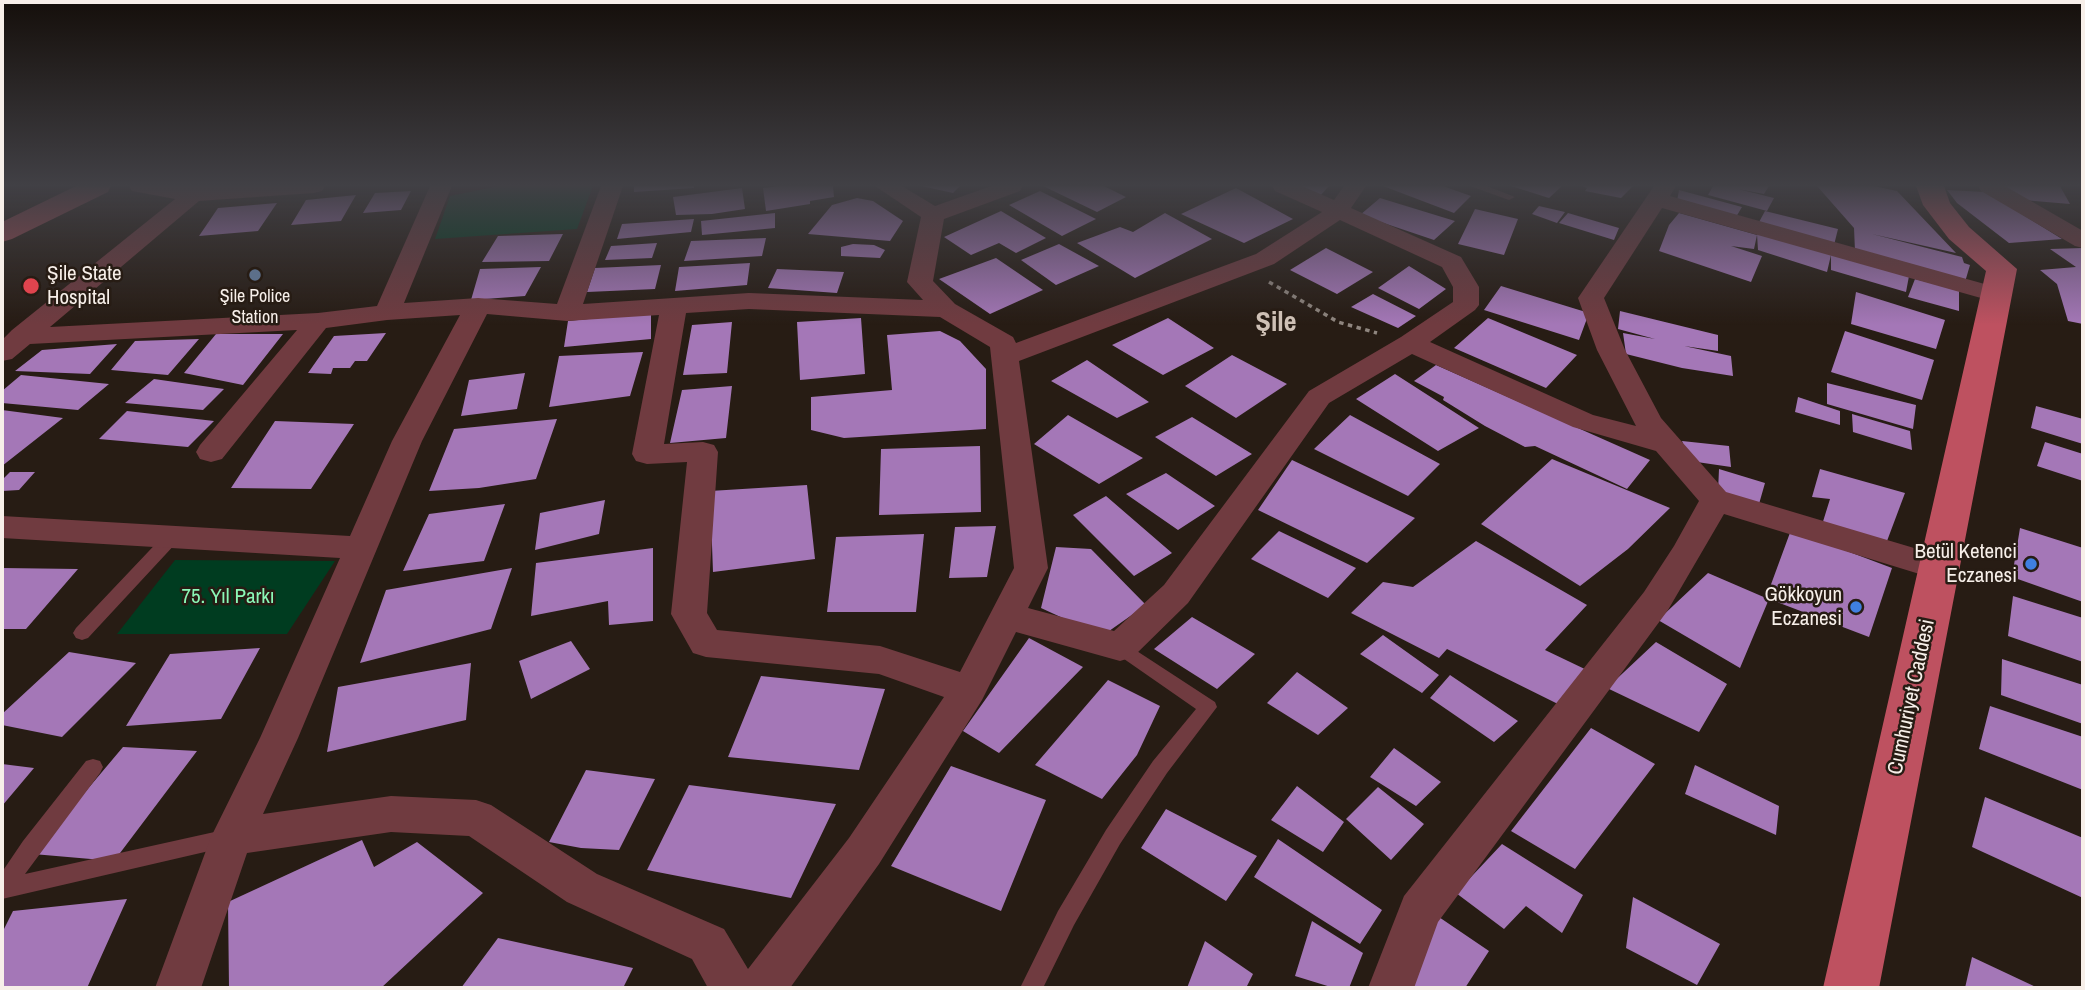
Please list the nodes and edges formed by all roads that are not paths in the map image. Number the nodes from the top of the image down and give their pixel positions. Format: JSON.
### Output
{"nodes":[{"id":1,"x":151,"y":232,"type":"edge"},
{"id":2,"x":421,"y":232,"type":"edge"},
{"id":3,"x":595,"y":232,"type":"edge"},
{"id":4,"x":930,"y":232,"type":"edge"},
{"id":5,"x":1306,"y":232,"type":"edge"},
{"id":6,"x":1383,"y":232,"type":"edge"},
{"id":7,"x":1634,"y":232,"type":"edge"},
{"id":8,"x":1790,"y":232,"type":"edge"},
{"id":9,"x":1958,"y":232,"type":"edge"},
{"id":10,"x":1997,"y":295,"type":"junction"},
{"id":11,"x":478,"y":306,"type":"junction"},
{"id":12,"x":674,"y":306,"type":"junction"},
{"id":13,"x":946,"y":309,"type":"junction"},
{"id":14,"x":387,"y":312,"type":"junction"},
{"id":15,"x":566,"y":313,"type":"junction"},
{"id":16,"x":318,"y":321,"type":"junction"},
{"id":17,"x":1411,"y":343,"type":"junction"},
{"id":18,"x":11,"y":345,"type":"edge"},
{"id":19,"x":1004,"y":357,"type":"junction"},
{"id":20,"x":1667,"y":444,"type":"junction"},
{"id":21,"x":211,"y":452,"type":"dead end"},
{"id":22,"x":1715,"y":500,"type":"junction"},
{"id":23,"x":2,"y":527,"type":"edge"},
{"id":24,"x":172,"y":537,"type":"junction"},
{"id":25,"x":361,"y":548,"type":"junction"},
{"id":26,"x":1939,"y":568,"type":"junction"},
{"id":27,"x":1007,"y":616,"type":"junction"},
{"id":28,"x":82,"y":633,"type":"dead end"},
{"id":29,"x":1120,"y":647,"type":"junction"},
{"id":30,"x":970,"y":690,"type":"junction"},
{"id":31,"x":93,"y":767,"type":"dead end"},
{"id":32,"x":232,"y":837,"type":"junction"},
{"id":33,"x":2,"y":889,"type":"edge"},
{"id":34,"x":178,"y":988,"type":"edge"},
{"id":35,"x":733,"y":988,"type":"edge"},
{"id":36,"x":762,"y":988,"type":"edge"},
{"id":37,"x":1031,"y":988,"type":"edge"},
{"id":38,"x":1391,"y":988,"type":"edge"},
{"id":39,"x":1851,"y":988,"type":"edge"}],
"edges":[{"from":1,"to":18,"type":"street"},
{"from":2,"to":14,"type":"street"},
{"from":3,"to":15,"type":"street"},
{"from":4,"to":13,"type":"street"},
{"from":5,"to":19,"type":"street"},
{"from":6,"to":17,"type":"street"},
{"from":7,"to":20,"type":"street"},
{"from":8,"to":10,"type":"street"},
{"from":9,"to":10,"type":"main road","name":"Cumhuriyet Caddesi"},
{"from":10,"to":26,"type":"main road","name":"Cumhuriyet Caddesi"},
{"from":11,"to":14,"type":"street"},
{"from":11,"to":15,"type":"street"},
{"from":11,"to":25,"type":"street"},
{"from":12,"to":13,"type":"street"},
{"from":12,"to":15,"type":"street"},
{"from":12,"to":30,"type":"street"},
{"from":13,"to":19,"type":"street"},
{"from":14,"to":16,"type":"street"},
{"from":16,"to":18,"type":"street"},
{"from":16,"to":21,"type":"street"},
{"from":17,"to":20,"type":"street"},
{"from":17,"to":29,"type":"street"},
{"from":19,"to":27,"type":"street"},
{"from":20,"to":22,"type":"street"},
{"from":22,"to":26,"type":"street"},
{"from":22,"to":38,"type":"street"},
{"from":23,"to":24,"type":"street"},
{"from":24,"to":25,"type":"street"},
{"from":24,"to":28,"type":"lane"},
{"from":25,"to":32,"type":"street"},
{"from":26,"to":39,"type":"main road","name":"Cumhuriyet Caddesi"},
{"from":27,"to":29,"type":"street"},
{"from":27,"to":30,"type":"street"},
{"from":29,"to":37,"type":"lane"},
{"from":30,"to":36,"type":"street"},
{"from":31,"to":33,"type":"lane"},
{"from":32,"to":33,"type":"lane"},
{"from":32,"to":34,"type":"street"},
{"from":32,"to":35,"type":"street"}]}
